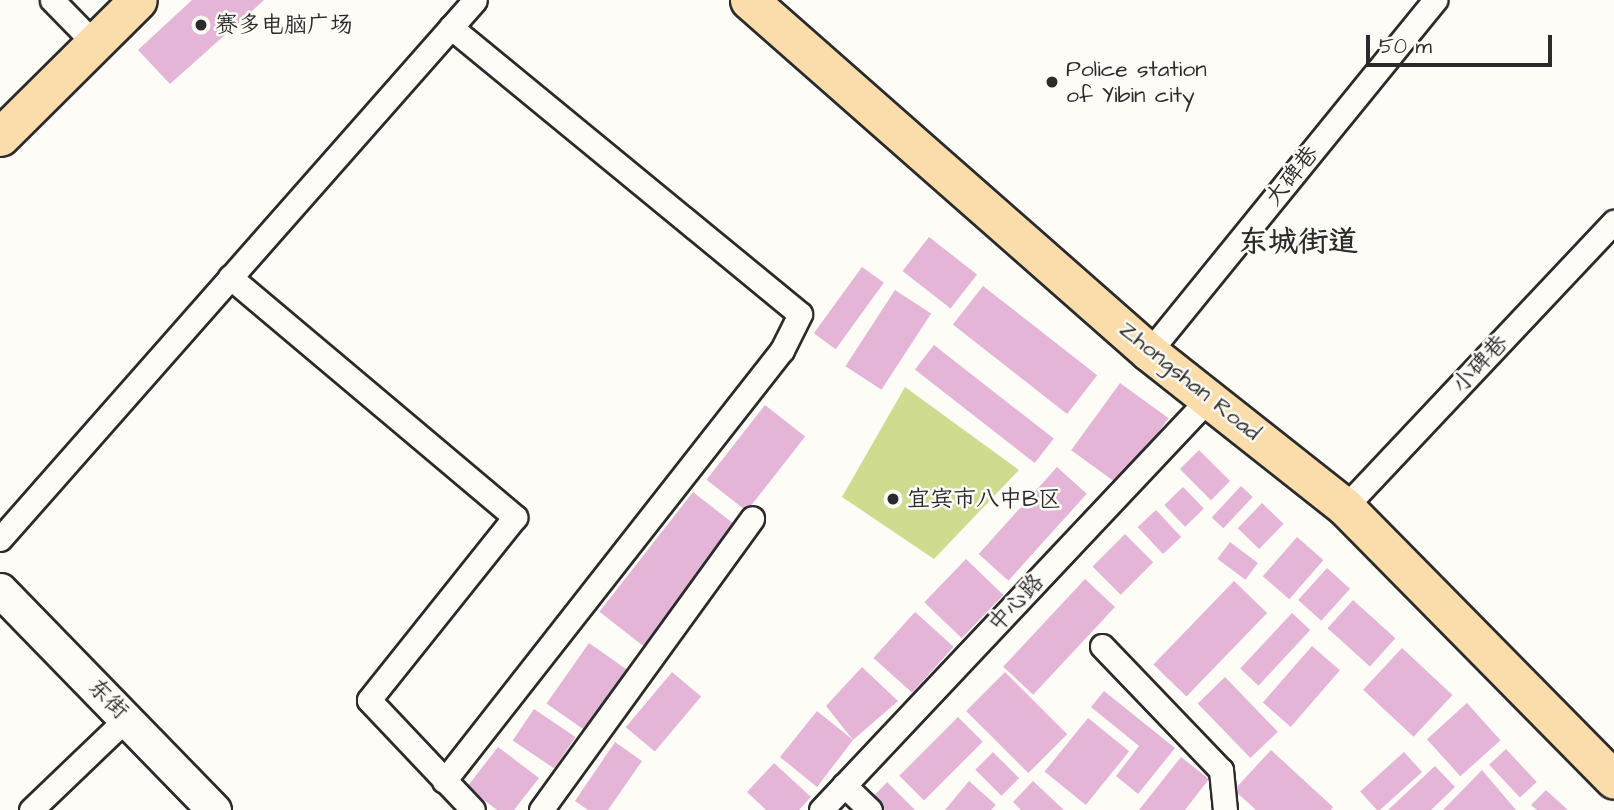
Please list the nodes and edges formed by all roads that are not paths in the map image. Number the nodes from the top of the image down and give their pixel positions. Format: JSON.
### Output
{"nodes":[{"id":1,"x":52,"y":0,"type":"edge"},
{"id":2,"x":138,"y":0,"type":"edge"},
{"id":3,"x":475,"y":0,"type":"edge"},
{"id":4,"x":749,"y":0,"type":"edge"},
{"id":5,"x":1435,"y":0,"type":"edge"},
{"id":6,"x":451,"y":27,"type":"junction"},
{"id":7,"x":96,"y":45,"type":"junction"},
{"id":8,"x":0,"y":137,"type":"edge"},
{"id":9,"x":1614,"y":222,"type":"edge"},
{"id":10,"x":230,"y":277,"type":"junction"},
{"id":11,"x":1149,"y":352,"type":"junction"},
{"id":12,"x":1210,"y":397,"type":"junction"},
{"id":13,"x":1345,"y":507,"type":"junction"},
{"id":14,"x":751,"y":518,"type":"dead end"},
{"id":15,"x":0,"y":539,"type":"edge"},
{"id":16,"x":0,"y":590,"type":"edge"},
{"id":17,"x":1102,"y":646,"type":"dead end"},
{"id":18,"x":127,"y":718,"type":"junction"},
{"id":19,"x":444,"y":780,"type":"junction"},
{"id":20,"x":1614,"y":780,"type":"edge"},
{"id":21,"x":844,"y":785,"type":"junction"},
{"id":22,"x":31,"y":810,"type":"edge"},
{"id":23,"x":214,"y":810,"type":"edge"},
{"id":24,"x":473,"y":810,"type":"edge"},
{"id":25,"x":541,"y":810,"type":"edge"},
{"id":26,"x":821,"y":810,"type":"edge"},
{"id":27,"x":870,"y":810,"type":"edge"},
{"id":28,"x":1225,"y":810,"type":"edge"}],
"edges":[{"from":1,"to":7,"type":"street"},
{"from":2,"to":7,"type":"main road"},
{"from":3,"to":6,"type":"street"},
{"from":4,"to":11,"type":"main road","name":"Zhongshan Road"},
{"from":5,"to":11,"type":"street","name":"大碑巷"},
{"from":6,"to":10,"type":"street"},
{"from":6,"to":19,"type":"street"},
{"from":7,"to":8,"type":"main road"},
{"from":9,"to":13,"type":"street","name":"小碑巷"},
{"from":10,"to":15,"type":"street"},
{"from":10,"to":19,"type":"street"},
{"from":11,"to":12,"type":"main road","name":"Zhongshan Road"},
{"from":12,"to":13,"type":"main road","name":"Zhongshan Road"},
{"from":12,"to":21,"type":"street","name":"中心路"},
{"from":13,"to":20,"type":"main road","name":"Zhongshan Road"},
{"from":14,"to":25,"type":"street"},
{"from":16,"to":18,"type":"main road","name":"东街"},
{"from":17,"to":28,"type":"street"},
{"from":18,"to":22,"type":"street"},
{"from":18,"to":23,"type":"main road","name":"东街"},
{"from":19,"to":24,"type":"street"},
{"from":21,"to":26,"type":"street","name":"中心路"},
{"from":21,"to":27,"type":"street"}]}
